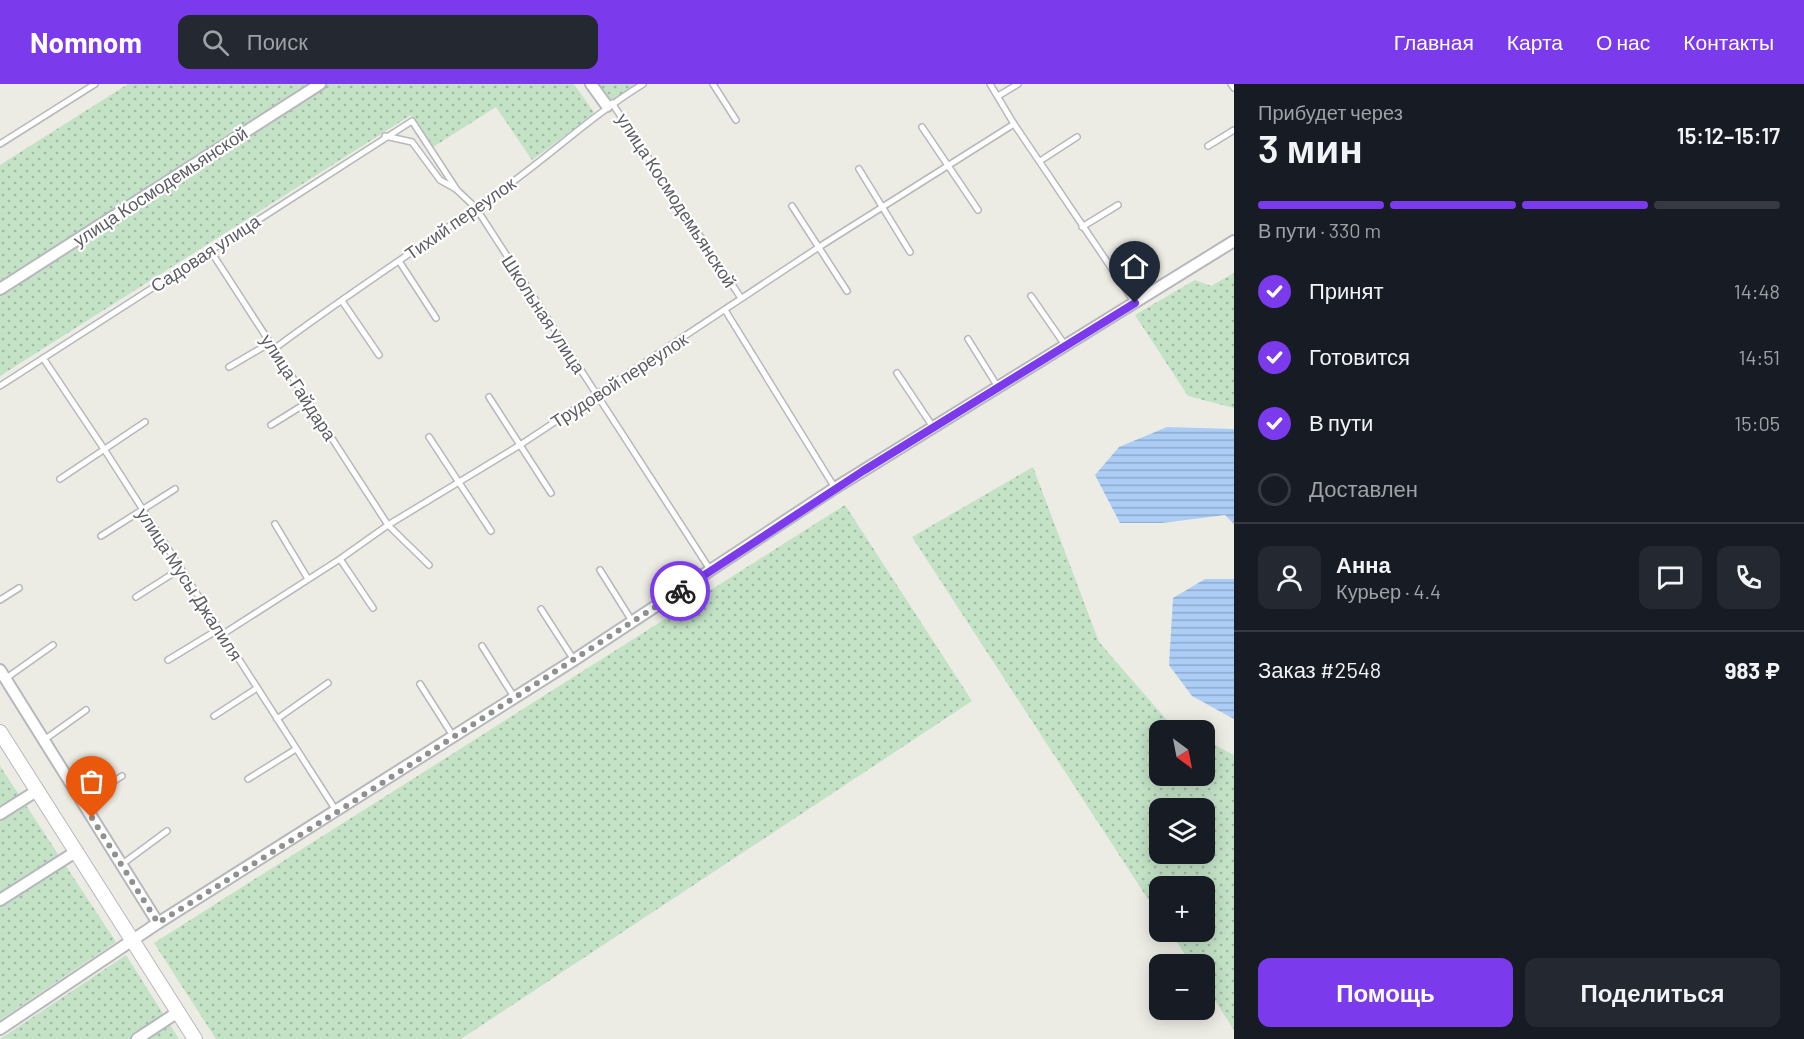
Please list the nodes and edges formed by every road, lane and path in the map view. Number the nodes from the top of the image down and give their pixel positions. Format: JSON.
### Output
{"nodes":[{"id":1,"x":95,"y":84,"type":"edge"},
{"id":2,"x":320,"y":84,"type":"edge"},
{"id":3,"x":591,"y":84,"type":"edge"},
{"id":4,"x":643,"y":84,"type":"edge"},
{"id":5,"x":713,"y":84,"type":"edge"},
{"id":6,"x":990,"y":84,"type":"edge"},
{"id":7,"x":1018,"y":84,"type":"edge"},
{"id":8,"x":1231,"y":84,"type":"edge"},
{"id":9,"x":1234,"y":88,"type":"edge"},
{"id":10,"x":998,"y":96,"type":"junction"},
{"id":11,"x":610,"y":104,"type":"junction"},
{"id":12,"x":736,"y":120,"type":"dead end"},
{"id":13,"x":411,"y":121,"type":"joint"},
{"id":14,"x":1014,"y":124,"type":"junction"},
{"id":15,"x":922,"y":127,"type":"dead end"},
{"id":16,"x":1234,"y":130,"type":"edge"},
{"id":17,"x":385,"y":136,"type":"junction"},
{"id":18,"x":1077,"y":138,"type":"dead end"},
{"id":19,"x":0,"y":144,"type":"edge"},
{"id":20,"x":1208,"y":146,"type":"dead end"},
{"id":21,"x":1041,"y":161,"type":"junction"},
{"id":22,"x":949,"y":165,"type":"junction"},
{"id":23,"x":859,"y":169,"type":"dead end"},
{"id":24,"x":457,"y":190,"type":"junction"},
{"id":25,"x":1118,"y":205,"type":"dead end"},
{"id":26,"x":792,"y":206,"type":"dead end"},
{"id":27,"x":882,"y":207,"type":"junction"},
{"id":28,"x":476,"y":208,"type":"junction"},
{"id":29,"x":978,"y":210,"type":"dead end"},
{"id":30,"x":1082,"y":227,"type":"junction"},
{"id":31,"x":1234,"y":241,"type":"edge"},
{"id":32,"x":819,"y":247,"type":"junction"},
{"id":33,"x":210,"y":250,"type":"junction"},
{"id":34,"x":910,"y":252,"type":"dead end"},
{"id":35,"x":399,"y":261,"type":"junction"},
{"id":36,"x":0,"y":289,"type":"edge"},
{"id":37,"x":848,"y":291,"type":"dead end"},
{"id":38,"x":1031,"y":296,"type":"dead end"},
{"id":39,"x":741,"y":298,"type":"junction"},
{"id":40,"x":342,"y":301,"type":"junction"},
{"id":41,"x":1135,"y":303,"type":"junction"},
{"id":42,"x":725,"y":310,"type":"junction"},
{"id":43,"x":436,"y":318,"type":"dead end"},
{"id":44,"x":968,"y":339,"type":"dead end"},
{"id":45,"x":270,"y":343,"type":"junction"},
{"id":46,"x":1065,"y":345,"type":"junction"},
{"id":47,"x":274,"y":349,"type":"junction"},
{"id":48,"x":379,"y":355,"type":"dead end"},
{"id":49,"x":43,"y":358,"type":"junction"},
{"id":50,"x":229,"y":367,"type":"dead end"},
{"id":51,"x":897,"y":373,"type":"dead end"},
{"id":52,"x":0,"y":386,"type":"edge"},
{"id":53,"x":998,"y":387,"type":"junction"},
{"id":54,"x":597,"y":394,"type":"junction"},
{"id":55,"x":489,"y":397,"type":"dead end"},
{"id":56,"x":308,"y":402,"type":"junction"},
{"id":57,"x":145,"y":422,"type":"dead end"},
{"id":58,"x":271,"y":425,"type":"dead end"},
{"id":59,"x":933,"y":427,"type":"junction"},
{"id":60,"x":429,"y":437,"type":"dead end"},
{"id":61,"x":520,"y":445,"type":"junction"},
{"id":62,"x":104,"y":449,"type":"junction"},
{"id":63,"x":60,"y":479,"type":"dead end"},
{"id":64,"x":459,"y":483,"type":"junction"},
{"id":65,"x":836,"y":488,"type":"junction"},
{"id":66,"x":175,"y":489,"type":"dead end"},
{"id":67,"x":551,"y":493,"type":"dead end"},
{"id":68,"x":142,"y":510,"type":"junction"},
{"id":69,"x":275,"y":524,"type":"dead end"},
{"id":70,"x":388,"y":525,"type":"junction"},
{"id":71,"x":491,"y":531,"type":"dead end"},
{"id":72,"x":101,"y":536,"type":"dead end"},
{"id":73,"x":340,"y":559,"type":"junction"},
{"id":74,"x":429,"y":565,"type":"dead end"},
{"id":75,"x":180,"y":569,"type":"junction"},
{"id":76,"x":600,"y":570,"type":"dead end"},
{"id":77,"x":711,"y":571,"type":"junction"},
{"id":78,"x":308,"y":579,"type":"junction"},
{"id":79,"x":19,"y":588,"type":"dead end"},
{"id":80,"x":136,"y":597,"type":"dead end"},
{"id":81,"x":0,"y":600,"type":"edge"},
{"id":82,"x":373,"y":608,"type":"dead end"},
{"id":83,"x":541,"y":609,"type":"dead end"},
{"id":84,"x":632,"y":621,"type":"junction"},
{"id":85,"x":221,"y":632,"type":"junction"},
{"id":86,"x":53,"y":645,"type":"dead end"},
{"id":87,"x":482,"y":646,"type":"dead end"},
{"id":88,"x":168,"y":660,"type":"dead end"},
{"id":89,"x":574,"y":660,"type":"junction"},
{"id":90,"x":3,"y":674,"type":"edge"},
{"id":91,"x":328,"y":682,"type":"dead end"},
{"id":92,"x":420,"y":684,"type":"dead end"},
{"id":93,"x":257,"y":688,"type":"junction"},
{"id":94,"x":514,"y":698,"type":"junction"},
{"id":95,"x":86,"y":710,"type":"dead end"},
{"id":96,"x":214,"y":716,"type":"dead end"},
{"id":97,"x":277,"y":719,"type":"junction"},
{"id":98,"x":1,"y":734,"type":"edge"},
{"id":99,"x":453,"y":736,"type":"junction"},
{"id":100,"x":44,"y":740,"type":"junction"},
{"id":101,"x":296,"y":749,"type":"junction"},
{"id":102,"x":123,"y":776,"type":"dead end"},
{"id":103,"x":248,"y":779,"type":"dead end"},
{"id":104,"x":38,"y":790,"type":"junction"},
{"id":105,"x":82,"y":802,"type":"junction"},
{"id":106,"x":337,"y":812,"type":"junction"},
{"id":107,"x":0,"y":814,"type":"edge"},
{"id":108,"x":167,"y":831,"type":"dead end"},
{"id":109,"x":77,"y":851,"type":"junction"},
{"id":110,"x":122,"y":865,"type":"junction"},
{"id":111,"x":0,"y":900,"type":"edge"},
{"id":112,"x":158,"y":923,"type":"junction"},
{"id":113,"x":133,"y":940,"type":"junction"},
{"id":114,"x":178,"y":1012,"type":"junction"},
{"id":115,"x":0,"y":1029,"type":"edge"},
{"id":116,"x":137,"y":1039,"type":"edge"},
{"id":117,"x":195,"y":1039,"type":"edge"}],
"edges":[{"from":1,"to":19,"type":"lane"},
{"from":2,"to":36,"type":"street","name":"улица Космодемьянской"},
{"from":3,"to":11,"type":"street","name":"улица Космодемьянской"},
{"from":4,"to":11,"type":"lane","name":"Тихий переулок"},
{"from":5,"to":12,"type":"lane"},
{"from":6,"to":10,"type":"lane"},
{"from":7,"to":10,"type":"lane"},
{"from":8,"to":9,"type":"lane"},
{"from":10,"to":14,"type":"lane"},
{"from":11,"to":28,"type":"lane","name":"Тихий переулок"},
{"from":11,"to":39,"type":"lane","name":"улица Космодемьянской"},
{"from":13,"to":17,"type":"lane","name":"Садовая улица"},
{"from":13,"to":24,"type":"lane","name":"Школьная улица"},
{"from":14,"to":21,"type":"lane"},
{"from":14,"to":22,"type":"lane","name":"Трудовой переулок"},
{"from":15,"to":22,"type":"lane"},
{"from":16,"to":20,"type":"lane"},
{"from":17,"to":24,"type":"lane"},
{"from":17,"to":33,"type":"lane","name":"Садовая улица"},
{"from":18,"to":21,"type":"lane"},
{"from":21,"to":30,"type":"lane"},
{"from":22,"to":27,"type":"lane","name":"Трудовой переулок"},
{"from":22,"to":29,"type":"lane"},
{"from":23,"to":27,"type":"lane"},
{"from":24,"to":28,"type":"lane","name":"Школьная улица"},
{"from":25,"to":30,"type":"lane"},
{"from":26,"to":32,"type":"lane"},
{"from":27,"to":32,"type":"lane","name":"Трудовой переулок"},
{"from":27,"to":34,"type":"lane"},
{"from":28,"to":35,"type":"lane","name":"Тихий переулок"},
{"from":28,"to":54,"type":"lane","name":"Школьная улица"},
{"from":30,"to":41,"type":"lane"},
{"from":31,"to":41,"type":"street"},
{"from":32,"to":37,"type":"lane"},
{"from":32,"to":39,"type":"lane","name":"Трудовой переулок"},
{"from":33,"to":45,"type":"lane","name":"улица Гайдара"},
{"from":33,"to":49,"type":"lane","name":"Садовая улица"},
{"from":35,"to":40,"type":"lane","name":"Тихий переулок"},
{"from":35,"to":43,"type":"lane"},
{"from":38,"to":46,"type":"lane"},
{"from":39,"to":42,"type":"lane","name":"Трудовой переулок"},
{"from":40,"to":47,"type":"lane","name":"Тихий переулок"},
{"from":40,"to":48,"type":"lane"},
{"from":41,"to":46,"type":"street"},
{"from":42,"to":54,"type":"lane","name":"Трудовой переулок"},
{"from":42,"to":65,"type":"lane","name":"улица Космодемьянской"},
{"from":44,"to":53,"type":"lane"},
{"from":45,"to":47,"type":"lane","name":"улица Гайдара"},
{"from":45,"to":50,"type":"lane"},
{"from":46,"to":53,"type":"street"},
{"from":47,"to":56,"type":"lane","name":"улица Гайдара"},
{"from":49,"to":52,"type":"lane","name":"Садовая улица"},
{"from":49,"to":62,"type":"lane","name":"улица Мусы Джалиля"},
{"from":51,"to":59,"type":"lane"},
{"from":53,"to":59,"type":"street"},
{"from":54,"to":61,"type":"lane","name":"Трудовой переулок"},
{"from":54,"to":77,"type":"lane","name":"Школьная улица"},
{"from":55,"to":61,"type":"lane"},
{"from":56,"to":58,"type":"lane"},
{"from":56,"to":70,"type":"lane","name":"улица Гайдара"},
{"from":57,"to":62,"type":"lane"},
{"from":59,"to":65,"type":"street"},
{"from":60,"to":64,"type":"lane"},
{"from":61,"to":64,"type":"lane","name":"Трудовой переулок"},
{"from":61,"to":67,"type":"lane"},
{"from":62,"to":63,"type":"lane"},
{"from":62,"to":68,"type":"lane","name":"улица Мусы Джалиля"},
{"from":64,"to":70,"type":"lane","name":"Трудовой переулок"},
{"from":64,"to":71,"type":"lane"},
{"from":65,"to":77,"type":"street"},
{"from":66,"to":68,"type":"lane"},
{"from":68,"to":72,"type":"lane"},
{"from":68,"to":75,"type":"lane","name":"улица Мусы Джалиля"},
{"from":69,"to":78,"type":"lane"},
{"from":70,"to":73,"type":"lane","name":"Трудовой переулок"},
{"from":70,"to":74,"type":"lane","name":"улица Гайдара"},
{"from":73,"to":78,"type":"lane","name":"Трудовой переулок"},
{"from":73,"to":82,"type":"lane"},
{"from":75,"to":80,"type":"lane"},
{"from":75,"to":85,"type":"lane","name":"улица Мусы Джалиля"},
{"from":76,"to":84,"type":"lane"},
{"from":77,"to":84,"type":"street"},
{"from":78,"to":85,"type":"lane","name":"Трудовой переулок"},
{"from":79,"to":81,"type":"lane"},
{"from":83,"to":89,"type":"lane"},
{"from":84,"to":89,"type":"street"},
{"from":85,"to":88,"type":"lane","name":"Трудовой переулок"},
{"from":85,"to":93,"type":"lane","name":"улица Мусы Джалиля"},
{"from":86,"to":90,"type":"lane"},
{"from":87,"to":94,"type":"lane"},
{"from":89,"to":94,"type":"street"},
{"from":90,"to":100,"type":"street"},
{"from":91,"to":97,"type":"lane"},
{"from":92,"to":99,"type":"lane"},
{"from":93,"to":96,"type":"lane"},
{"from":93,"to":97,"type":"lane","name":"улица Мусы Джалиля"},
{"from":94,"to":99,"type":"street"},
{"from":95,"to":100,"type":"lane"},
{"from":97,"to":101,"type":"lane","name":"улица Мусы Джалиля"},
{"from":98,"to":104,"type":"main road"},
{"from":99,"to":106,"type":"street"},
{"from":100,"to":105,"type":"street"},
{"from":101,"to":103,"type":"lane"},
{"from":101,"to":106,"type":"lane","name":"улица Мусы Джалиля"},
{"from":102,"to":105,"type":"lane"},
{"from":104,"to":107,"type":"street"},
{"from":104,"to":109,"type":"main road"},
{"from":105,"to":110,"type":"street"},
{"from":106,"to":112,"type":"street"},
{"from":108,"to":110,"type":"lane"},
{"from":109,"to":111,"type":"street"},
{"from":109,"to":113,"type":"main road"},
{"from":110,"to":112,"type":"street"},
{"from":112,"to":113,"type":"street"},
{"from":113,"to":114,"type":"main road"},
{"from":113,"to":115,"type":"street"},
{"from":114,"to":116,"type":"street"},
{"from":114,"to":117,"type":"main road"}]}
